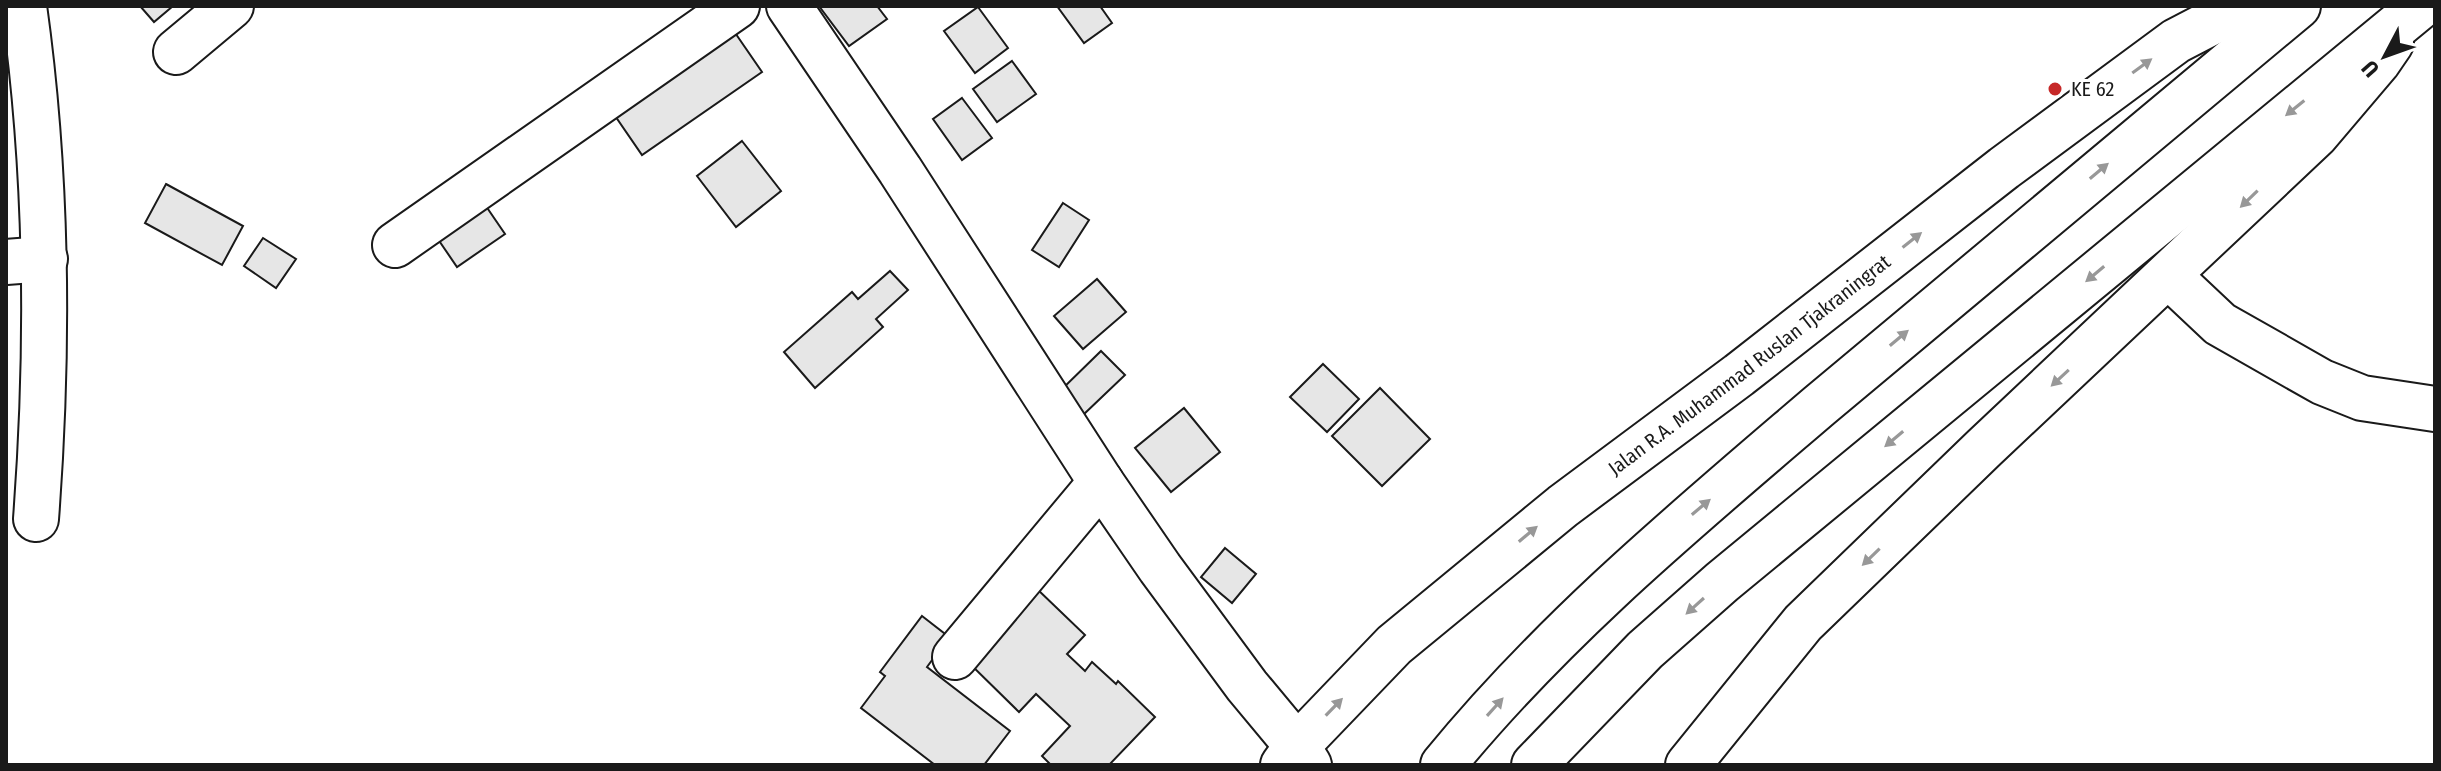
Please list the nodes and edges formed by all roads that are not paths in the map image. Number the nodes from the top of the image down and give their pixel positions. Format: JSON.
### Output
{"nodes":[{"id":1,"x":24,"y":6,"type":"edge"},
{"id":2,"x":231,"y":6,"type":"edge"},
{"id":3,"x":737,"y":6,"type":"edge"},
{"id":4,"x":789,"y":6,"type":"edge"},
{"id":5,"x":2249,"y":6,"type":"edge"},
{"id":6,"x":2298,"y":6,"type":"edge"},
{"id":7,"x":2416,"y":10,"type":"edge"},
{"id":8,"x":18,"y":49,"type":"edge"},
{"id":9,"x":176,"y":52,"type":"dead end"},
{"id":10,"x":395,"y":245,"type":"dead end"},
{"id":11,"x":26,"y":261,"type":"edge"},
{"id":12,"x":2169,"y":276,"type":"junction"},
{"id":13,"x":2435,"y":409,"type":"edge"},
{"id":14,"x":1101,"y":482,"type":"junction"},
{"id":15,"x":36,"y":519,"type":"dead end"},
{"id":16,"x":955,"y":657,"type":"dead end"},
{"id":17,"x":1296,"y":759,"type":"edge"},
{"id":18,"x":1443,"y":765,"type":"edge"},
{"id":19,"x":1534,"y":765,"type":"edge"},
{"id":20,"x":1688,"y":765,"type":"edge"}],
"edges":[{"from":1,"to":8,"type":"main road"},
{"from":2,"to":9,"type":"main road"},
{"from":3,"to":10,"type":"main road"},
{"from":4,"to":14,"type":"main road"},
{"from":17,"to":5,"type":"main road","name":"Jalan R.A. Muhammad Ruslan Tjakraningrat","one_way":true},
{"from":18,"to":6,"type":"main road","one_way":true},
{"from":7,"to":12,"type":"main road","one_way":true},
{"from":7,"to":19,"type":"main road","one_way":true},
{"from":8,"to":11,"type":"main road"},
{"from":11,"to":15,"type":"main road"},
{"from":12,"to":13,"type":"main road"},
{"from":12,"to":20,"type":"main road","one_way":true},
{"from":14,"to":16,"type":"main road"},
{"from":14,"to":17,"type":"main road"}]}
